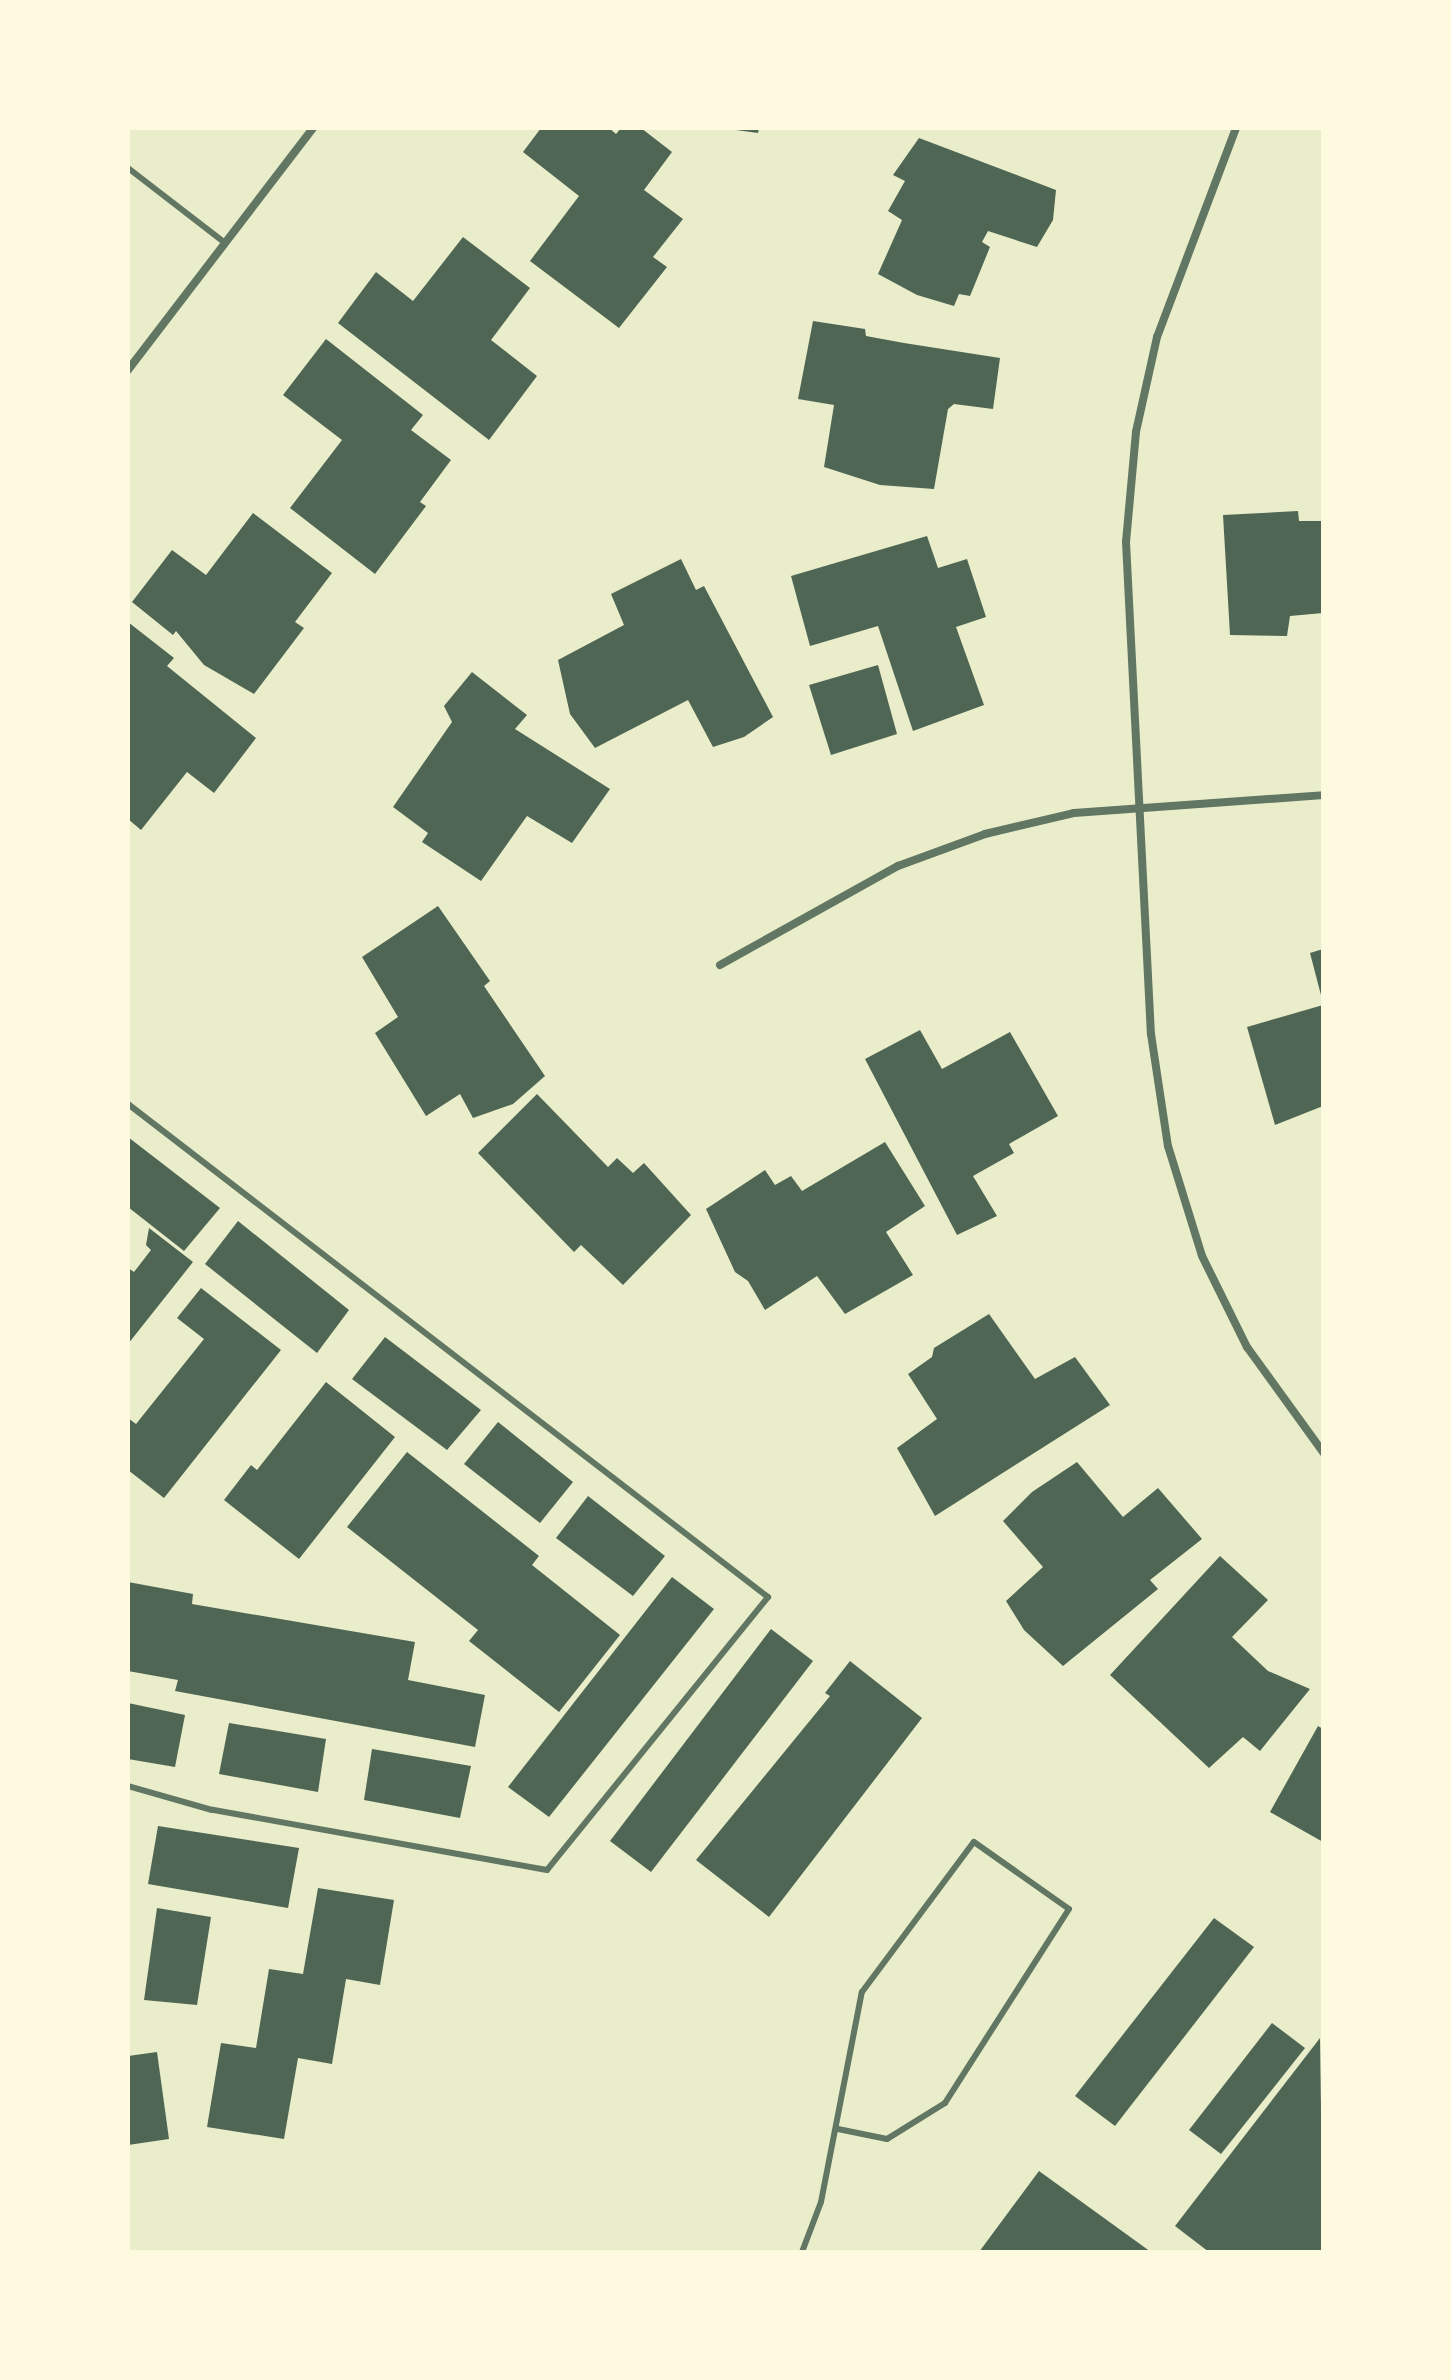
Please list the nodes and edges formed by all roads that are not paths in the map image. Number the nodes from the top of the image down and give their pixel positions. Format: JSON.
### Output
{"nodes":[{"id":1,"x":313,"y":128,"type":"edge"},
{"id":2,"x":1236,"y":128,"type":"edge"},
{"id":3,"x":128,"y":168,"type":"edge"},
{"id":4,"x":225,"y":243,"type":"junction"},
{"id":5,"x":128,"y":370,"type":"edge"},
{"id":6,"x":1323,"y":795,"type":"edge"},
{"id":7,"x":1139,"y":807,"type":"junction"},
{"id":8,"x":720,"y":965,"type":"dead end"},
{"id":9,"x":128,"y":1104,"type":"edge"},
{"id":10,"x":1323,"y":1452,"type":"edge"},
{"id":11,"x":128,"y":1786,"type":"edge"},
{"id":12,"x":838,"y":2129,"type":"junction"},
{"id":13,"x":802,"y":2252,"type":"edge"}],
"edges":[{"from":1,"to":4,"type":"street"},
{"from":2,"to":7,"type":"street"},
{"from":3,"to":4,"type":"lane"},
{"from":4,"to":5,"type":"street"},
{"from":6,"to":7,"type":"street"},
{"from":7,"to":8,"type":"street"},
{"from":7,"to":10,"type":"street"},
{"from":9,"to":11,"type":"lane"},
{"from":12,"to":12,"type":"lane"},
{"from":12,"to":13,"type":"lane"}]}
